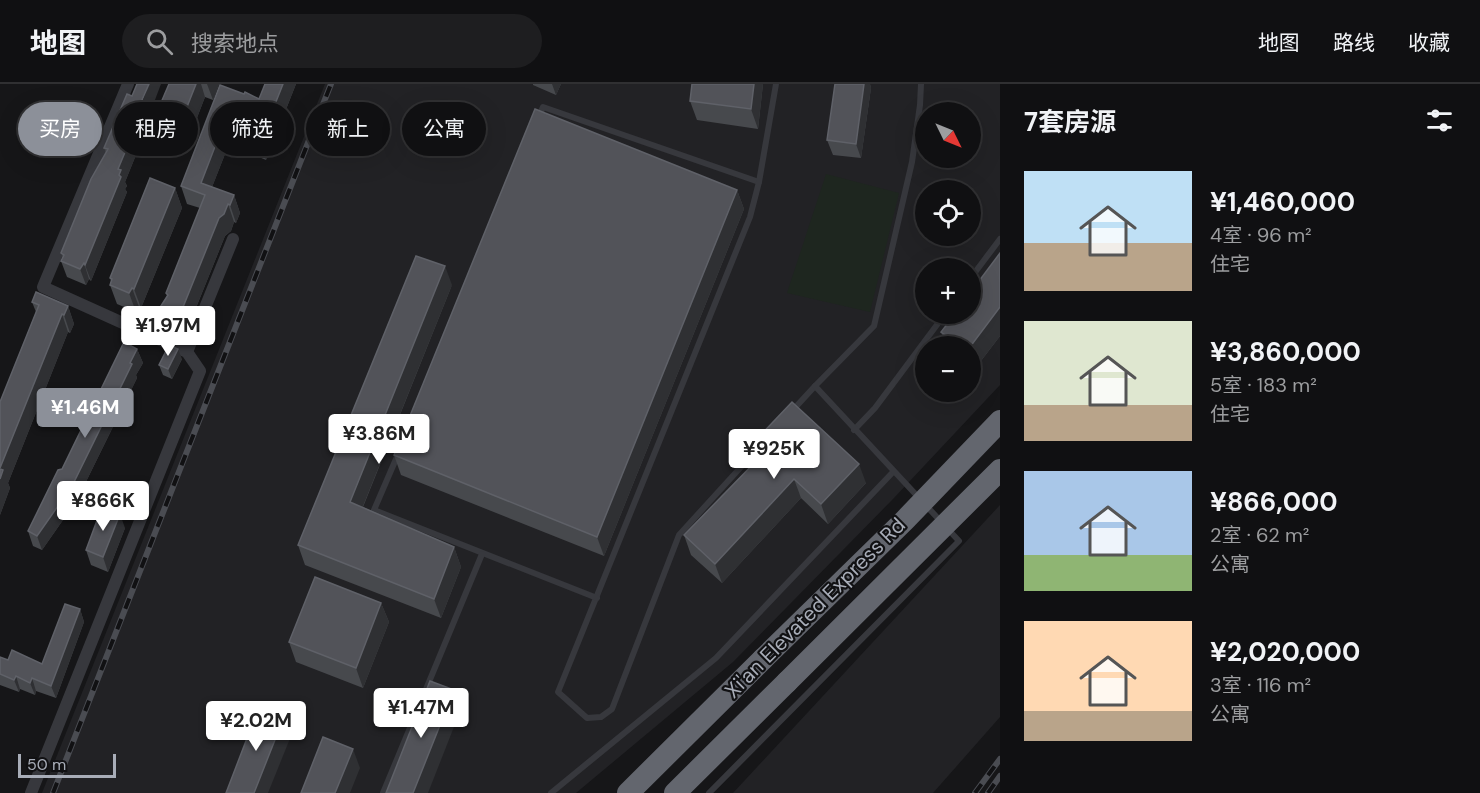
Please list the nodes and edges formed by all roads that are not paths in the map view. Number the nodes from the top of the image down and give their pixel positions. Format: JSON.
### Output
{"nodes":[{"id":1,"x":128,"y":84,"type":"edge"},
{"id":2,"x":776,"y":84,"type":"edge"},
{"id":3,"x":921,"y":84,"type":"edge"},
{"id":4,"x":534,"y":128,"type":"edge"},
{"id":5,"x":759,"y":182,"type":"junction"},
{"id":6,"x":233,"y":239,"type":"dead end"},
{"id":7,"x":1000,"y":239,"type":"edge"},
{"id":8,"x":981,"y":264,"type":"edge"},
{"id":9,"x":938,"y":324,"type":"edge"},
{"id":10,"x":187,"y":352,"type":"junction"},
{"id":11,"x":815,"y":386,"type":"junction"},
{"id":12,"x":791,"y":412,"type":"edge"},
{"id":13,"x":1000,"y":421,"type":"edge"},
{"id":14,"x":854,"y":429,"type":"junction"},
{"id":15,"x":767,"y":439,"type":"edge"},
{"id":16,"x":402,"y":445,"type":"edge"},
{"id":17,"x":1000,"y":470,"type":"edge"},
{"id":18,"x":894,"y":472,"type":"junction"},
{"id":19,"x":482,"y":554,"type":"junction"},
{"id":20,"x":597,"y":598,"type":"junction"},
{"id":21,"x":629,"y":791,"type":"edge"},
{"id":22,"x":31,"y":793,"type":"edge"},
{"id":23,"x":383,"y":793,"type":"edge"},
{"id":24,"x":551,"y":793,"type":"edge"},
{"id":25,"x":675,"y":793,"type":"edge"},
{"id":26,"x":709,"y":793,"type":"edge"}],
"edges":[{"from":1,"to":10,"type":"street"},
{"from":2,"to":5,"type":"lane"},
{"from":3,"to":11,"type":"lane"},
{"from":4,"to":5,"type":"lane"},
{"from":5,"to":20,"type":"lane"},
{"from":6,"to":10,"type":"street"},
{"from":7,"to":8,"type":"lane"},
{"from":9,"to":14,"type":"lane"},
{"from":10,"to":22,"type":"street"},
{"from":11,"to":12,"type":"lane"},
{"from":11,"to":14,"type":"lane"},
{"from":13,"to":21,"type":"highway","name":"Xi'an Elevated Express Rd","bridge":true},
{"from":14,"to":18,"type":"lane"},
{"from":15,"to":20,"type":"lane"},
{"from":16,"to":19,"type":"lane"},
{"from":17,"to":25,"type":"highway","name":"Xi'an Elevated Express Rd","bridge":true},
{"from":18,"to":24,"type":"lane"},
{"from":18,"to":26,"type":"lane"},
{"from":19,"to":20,"type":"lane"},
{"from":19,"to":23,"type":"lane"}]}
